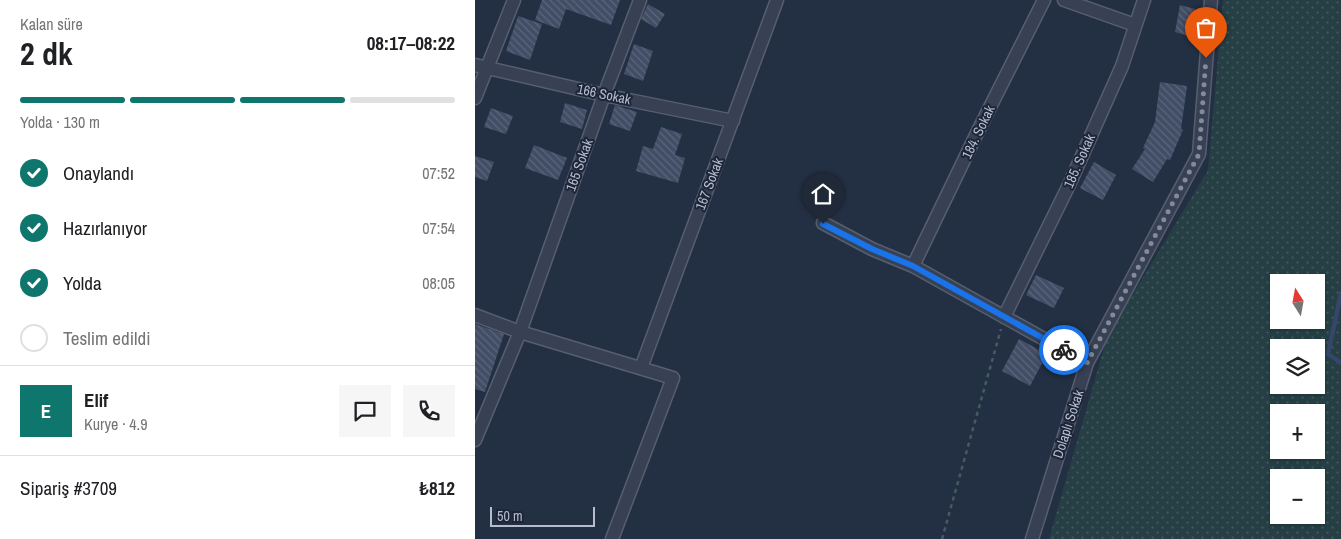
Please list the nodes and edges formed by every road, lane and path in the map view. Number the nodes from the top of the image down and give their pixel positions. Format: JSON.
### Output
{"nodes":[{"id":1,"x":514,"y":0,"type":"edge"},
{"id":2,"x":640,"y":0,"type":"edge"},
{"id":3,"x":777,"y":0,"type":"edge"},
{"id":4,"x":1044,"y":0,"type":"edge"},
{"id":5,"x":1064,"y":0,"type":"edge"},
{"id":6,"x":1145,"y":0,"type":"edge"},
{"id":7,"x":1211,"y":0,"type":"edge"},
{"id":8,"x":1135,"y":25,"type":"junction"},
{"id":9,"x":481,"y":66,"type":"edge"},
{"id":10,"x":604,"y":94,"type":"junction"},
{"id":11,"x":475,"y":98,"type":"edge"},
{"id":12,"x":733,"y":121,"type":"junction"},
{"id":13,"x":823,"y":224,"type":"dead end"},
{"id":14,"x":913,"y":266,"type":"junction"},
{"id":15,"x":475,"y":315,"type":"edge"},
{"id":16,"x":1004,"y":317,"type":"junction"},
{"id":17,"x":520,"y":332,"type":"junction"},
{"id":18,"x":1087,"y":363,"type":"junction"},
{"id":19,"x":641,"y":368,"type":"junction"},
{"id":20,"x":475,"y":440,"type":"edge"},
{"id":21,"x":612,"y":539,"type":"edge"},
{"id":22,"x":942,"y":539,"type":"edge"},
{"id":23,"x":1032,"y":539,"type":"edge"}],
"edges":[{"from":1,"to":9,"type":"street"},
{"from":2,"to":10,"type":"street","name":"165 Sokak"},
{"from":3,"to":12,"type":"street","name":"167 Sokak"},
{"from":4,"to":14,"type":"street","name":"184. Sokak"},
{"from":5,"to":8,"type":"street"},
{"from":6,"to":8,"type":"street","name":"185. Sokak"},
{"from":7,"to":18,"type":"street","name":"Dolaplı Sokak"},
{"from":8,"to":16,"type":"street","name":"185. Sokak"},
{"from":9,"to":10,"type":"street","name":"166 Sokak"},
{"from":9,"to":11,"type":"street"},
{"from":10,"to":12,"type":"street","name":"166 Sokak"},
{"from":10,"to":17,"type":"street","name":"165 Sokak"},
{"from":12,"to":19,"type":"street","name":"167 Sokak"},
{"from":13,"to":14,"type":"street"},
{"from":14,"to":16,"type":"street"},
{"from":15,"to":17,"type":"street"},
{"from":16,"to":18,"type":"street"},
{"from":16,"to":22,"type":"path"},
{"from":17,"to":19,"type":"street"},
{"from":17,"to":20,"type":"street","name":"165 Sokak"},
{"from":18,"to":23,"type":"street","name":"Dolaplı Sokak"},
{"from":19,"to":21,"type":"street"}]}
